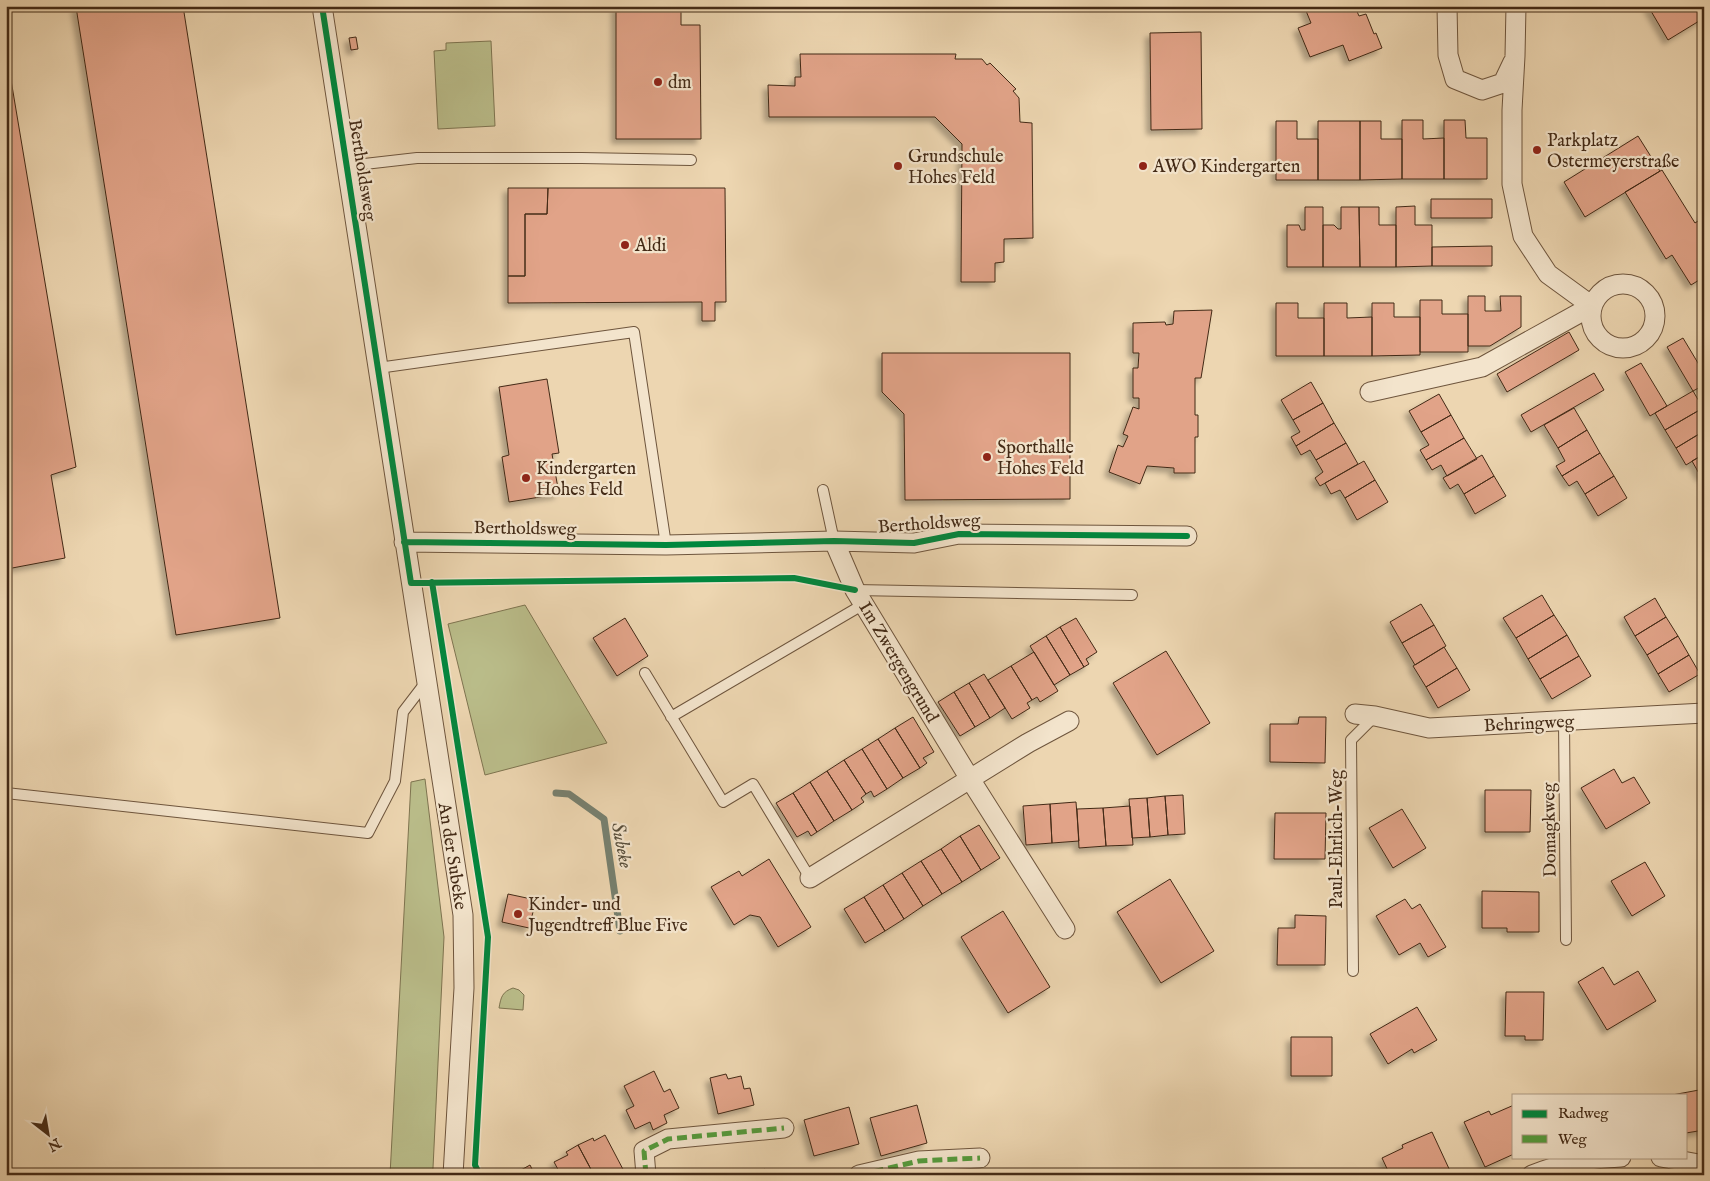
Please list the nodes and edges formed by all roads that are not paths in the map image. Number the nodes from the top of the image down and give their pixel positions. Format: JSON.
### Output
{"nodes":[{"id":1,"x":322,"y":6,"type":"edge"},
{"id":2,"x":1447,"y":6,"type":"edge"},
{"id":3,"x":1516,"y":6,"type":"edge"},
{"id":4,"x":1516,"y":56,"type":"junction"},
{"id":5,"x":690,"y":160,"type":"dead end"},
{"id":6,"x":347,"y":166,"type":"junction"},
{"id":7,"x":378,"y":368,"type":"junction"},
{"id":8,"x":1370,"y":392,"type":"dead end"},
{"id":9,"x":824,"y":490,"type":"dead end"},
{"id":10,"x":1187,"y":536,"type":"dead end"},
{"id":11,"x":834,"y":541,"type":"junction"},
{"id":12,"x":404,"y":542,"type":"junction"},
{"id":13,"x":666,"y":545,"type":"junction"},
{"id":14,"x":1132,"y":594,"type":"dead end"},
{"id":15,"x":860,"y":597,"type":"junction"},
{"id":16,"x":644,"y":673,"type":"dead end"},
{"id":17,"x":426,"y":682,"type":"junction"},
{"id":18,"x":1704,"y":713,"type":"edge"},
{"id":19,"x":1355,"y":714,"type":"dead end"},
{"id":20,"x":1375,"y":716,"type":"junction"},
{"id":21,"x":671,"y":717,"type":"junction"},
{"id":22,"x":1069,"y":720,"type":"dead end"},
{"id":23,"x":1564,"y":721,"type":"junction"},
{"id":24,"x":970,"y":779,"type":"junction"},
{"id":25,"x":6,"y":793,"type":"edge"},
{"id":26,"x":810,"y":878,"type":"joint"},
{"id":27,"x":1065,"y":929,"type":"dead end"},
{"id":28,"x":1566,"y":940,"type":"dead end"},
{"id":29,"x":1353,"y":971,"type":"dead end"},
{"id":30,"x":784,"y":1128,"type":"dead end"},
{"id":31,"x":980,"y":1158,"type":"dead end"},
{"id":32,"x":1595,"y":1158,"type":"edge"},
{"id":33,"x":1666,"y":1158,"type":"edge"},
{"id":34,"x":1704,"y":1165,"type":"edge"},
{"id":35,"x":454,"y":1174,"type":"edge"},
{"id":36,"x":646,"y":1175,"type":"edge"},
{"id":37,"x":859,"y":1175,"type":"edge"},
{"id":38,"x":1532,"y":1175,"type":"edge"}],
"edges":[{"from":1,"to":6,"type":"street","name":"Bertholdsweg"},
{"from":2,"to":4,"type":"street"},
{"from":3,"to":4,"type":"street"},
{"from":4,"to":8,"type":"street"},
{"from":5,"to":6,"type":"lane"},
{"from":6,"to":7,"type":"street","name":"Bertholdsweg"},
{"from":7,"to":12,"type":"street","name":"Bertholdsweg"},
{"from":7,"to":13,"type":"lane"},
{"from":9,"to":11,"type":"lane"},
{"from":10,"to":11,"type":"street","name":"Bertholdsweg"},
{"from":11,"to":13,"type":"street","name":"Bertholdsweg"},
{"from":11,"to":15,"type":"street","name":"Im Zwergengrund"},
{"from":12,"to":13,"type":"street","name":"Bertholdsweg"},
{"from":12,"to":17,"type":"street","name":"An der Subeke"},
{"from":14,"to":15,"type":"lane"},
{"from":15,"to":21,"type":"lane"},
{"from":15,"to":24,"type":"street","name":"Im Zwergengrund"},
{"from":16,"to":21,"type":"lane"},
{"from":17,"to":25,"type":"lane"},
{"from":17,"to":35,"type":"street","name":"An der Subeke"},
{"from":18,"to":23,"type":"street","name":"Behringweg"},
{"from":19,"to":20,"type":"street","name":"Behringweg"},
{"from":20,"to":23,"type":"street","name":"Behringweg"},
{"from":20,"to":29,"type":"lane","name":"Paul-Ehrlich-Weg"},
{"from":21,"to":26,"type":"lane"},
{"from":22,"to":24,"type":"street"},
{"from":23,"to":28,"type":"lane","name":"Domagkweg"},
{"from":24,"to":26,"type":"street"},
{"from":24,"to":27,"type":"street","name":"Im Zwergengrund"},
{"from":30,"to":36,"type":"street"},
{"from":31,"to":37,"type":"street"},
{"from":32,"to":38,"type":"street"},
{"from":33,"to":34,"type":"street"}]}
